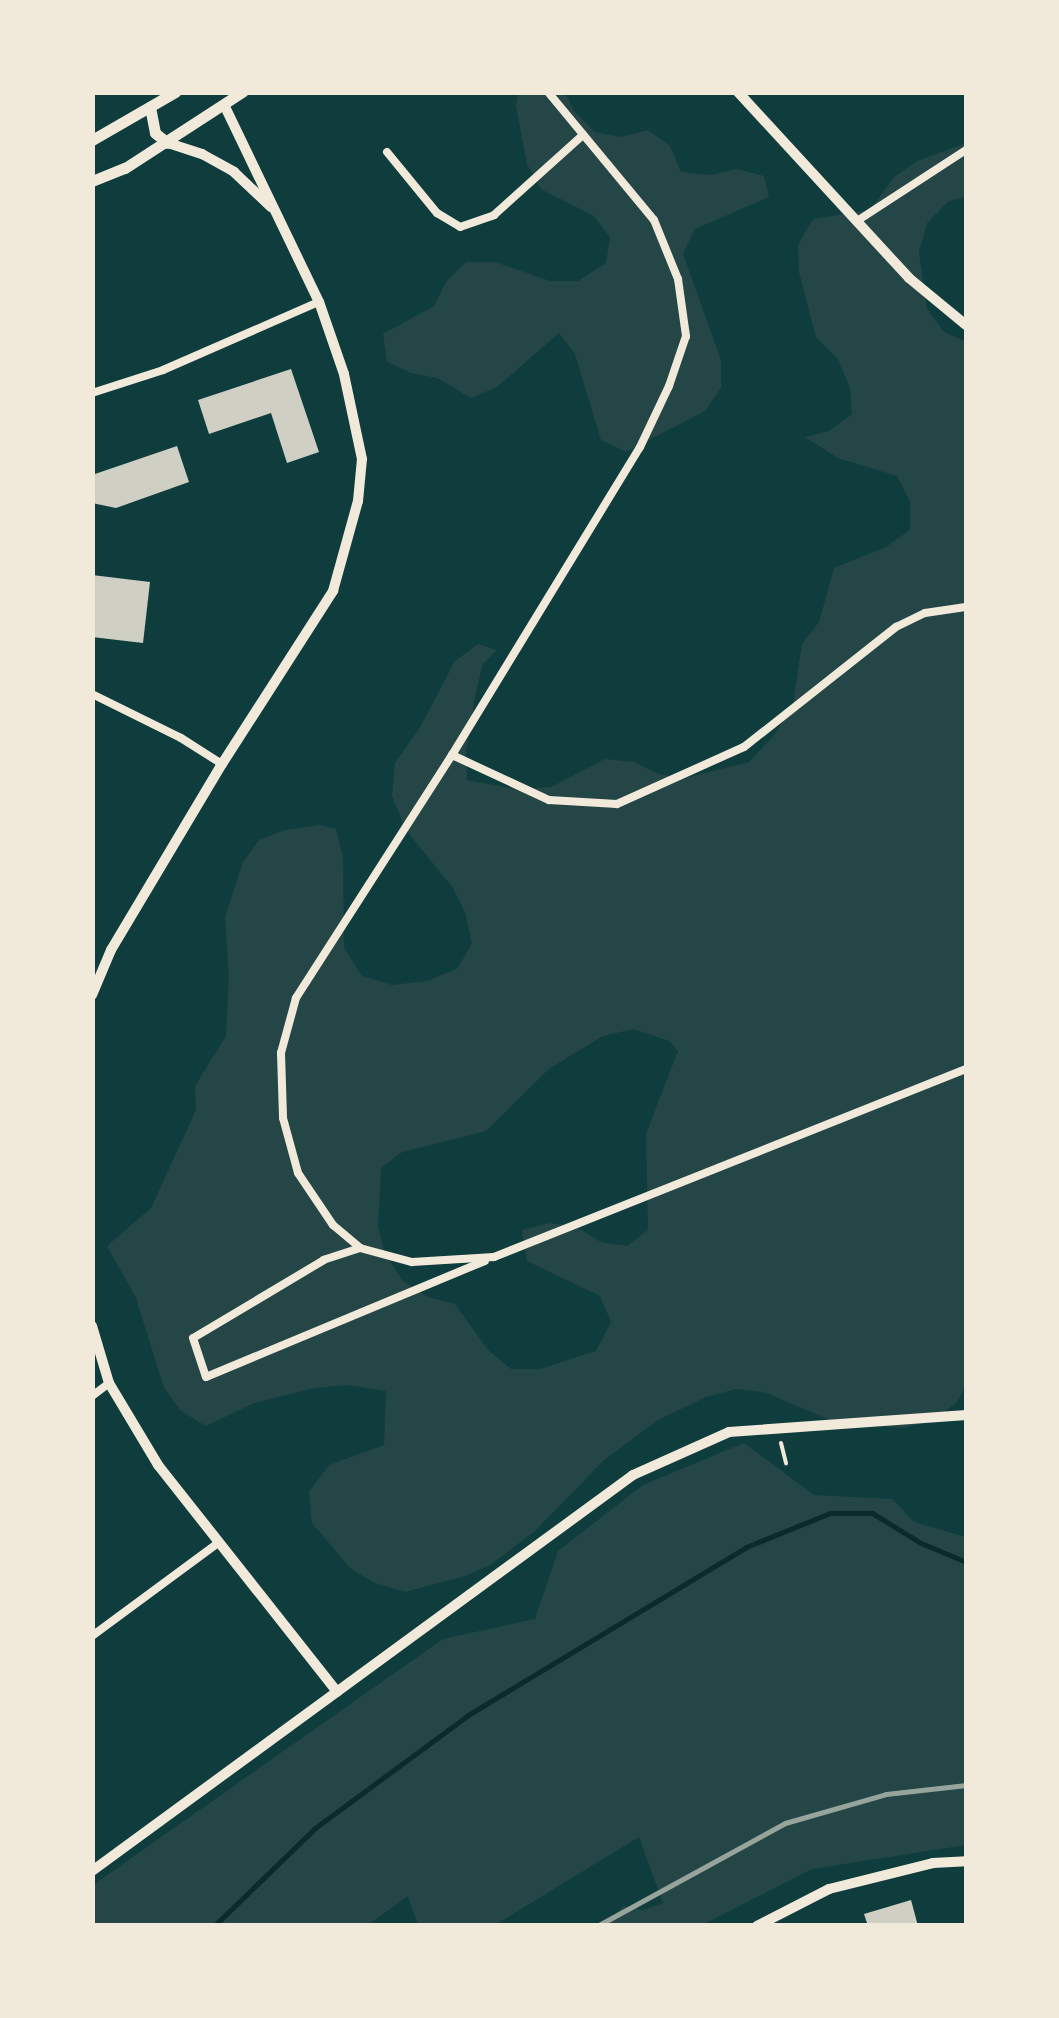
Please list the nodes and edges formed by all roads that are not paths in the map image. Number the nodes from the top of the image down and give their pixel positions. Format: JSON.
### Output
{"nodes":[{"id":1,"x":152,"y":92,"type":"edge"},
{"id":2,"x":174,"y":92,"type":"edge"},
{"id":3,"x":242,"y":92,"type":"edge"},
{"id":4,"x":548,"y":92,"type":"edge"},
{"id":5,"x":738,"y":92,"type":"edge"},
{"id":6,"x":150,"y":107,"type":"junction"},
{"id":7,"x":226,"y":107,"type":"junction"},
{"id":8,"x":584,"y":135,"type":"junction"},
{"id":9,"x":92,"y":140,"type":"edge"},
{"id":10,"x":168,"y":142,"type":"junction"},
{"id":11,"x":966,"y":150,"type":"edge"},
{"id":12,"x":387,"y":152,"type":"dead end"},
{"id":13,"x":92,"y":181,"type":"edge"},
{"id":14,"x":275,"y":211,"type":"junction"},
{"id":15,"x":857,"y":221,"type":"junction"},
{"id":16,"x":318,"y":302,"type":"junction"},
{"id":17,"x":966,"y":325,"type":"edge"},
{"id":18,"x":92,"y":393,"type":"edge"},
{"id":19,"x":966,"y":607,"type":"edge"},
{"id":20,"x":92,"y":694,"type":"edge"},
{"id":21,"x":452,"y":755,"type":"junction"},
{"id":22,"x":222,"y":764,"type":"junction"},
{"id":23,"x":92,"y":995,"type":"edge"},
{"id":24,"x":966,"y":1070,"type":"edge"},
{"id":25,"x":360,"y":1248,"type":"junction"},
{"id":26,"x":494,"y":1257,"type":"junction"},
{"id":27,"x":92,"y":1326,"type":"edge"},
{"id":28,"x":109,"y":1383,"type":"junction"},
{"id":29,"x":92,"y":1396,"type":"edge"},
{"id":30,"x":966,"y":1415,"type":"edge"},
{"id":31,"x":218,"y":1543,"type":"junction"},
{"id":32,"x":92,"y":1636,"type":"edge"},
{"id":33,"x":337,"y":1692,"type":"junction"},
{"id":34,"x":966,"y":1861,"type":"edge"},
{"id":35,"x":92,"y":1870,"type":"edge"},
{"id":36,"x":757,"y":1926,"type":"edge"}],
"edges":[{"from":1,"to":6,"type":"street"},
{"from":2,"to":6,"type":"main road"},
{"from":3,"to":7,"type":"main road"},
{"from":4,"to":8,"type":"street"},
{"from":5,"to":15,"type":"street"},
{"from":6,"to":9,"type":"main road"},
{"from":6,"to":10,"type":"main road"},
{"from":7,"to":10,"type":"main road"},
{"from":7,"to":14,"type":"street"},
{"from":8,"to":12,"type":"street"},
{"from":8,"to":21,"type":"street"},
{"from":10,"to":13,"type":"main road"},
{"from":10,"to":14,"type":"street"},
{"from":11,"to":15,"type":"street"},
{"from":14,"to":16,"type":"street"},
{"from":15,"to":17,"type":"street"},
{"from":16,"to":18,"type":"street"},
{"from":16,"to":22,"type":"street"},
{"from":19,"to":21,"type":"street"},
{"from":20,"to":22,"type":"street"},
{"from":21,"to":25,"type":"street"},
{"from":22,"to":23,"type":"street"},
{"from":24,"to":26,"type":"street"},
{"from":25,"to":26,"type":"street"},
{"from":25,"to":26,"type":"street"},
{"from":27,"to":28,"type":"street"},
{"from":28,"to":29,"type":"street"},
{"from":28,"to":31,"type":"street"},
{"from":30,"to":33,"type":"street"},
{"from":31,"to":32,"type":"street"},
{"from":31,"to":33,"type":"street"},
{"from":33,"to":35,"type":"street"},
{"from":34,"to":36,"type":"street"}]}
